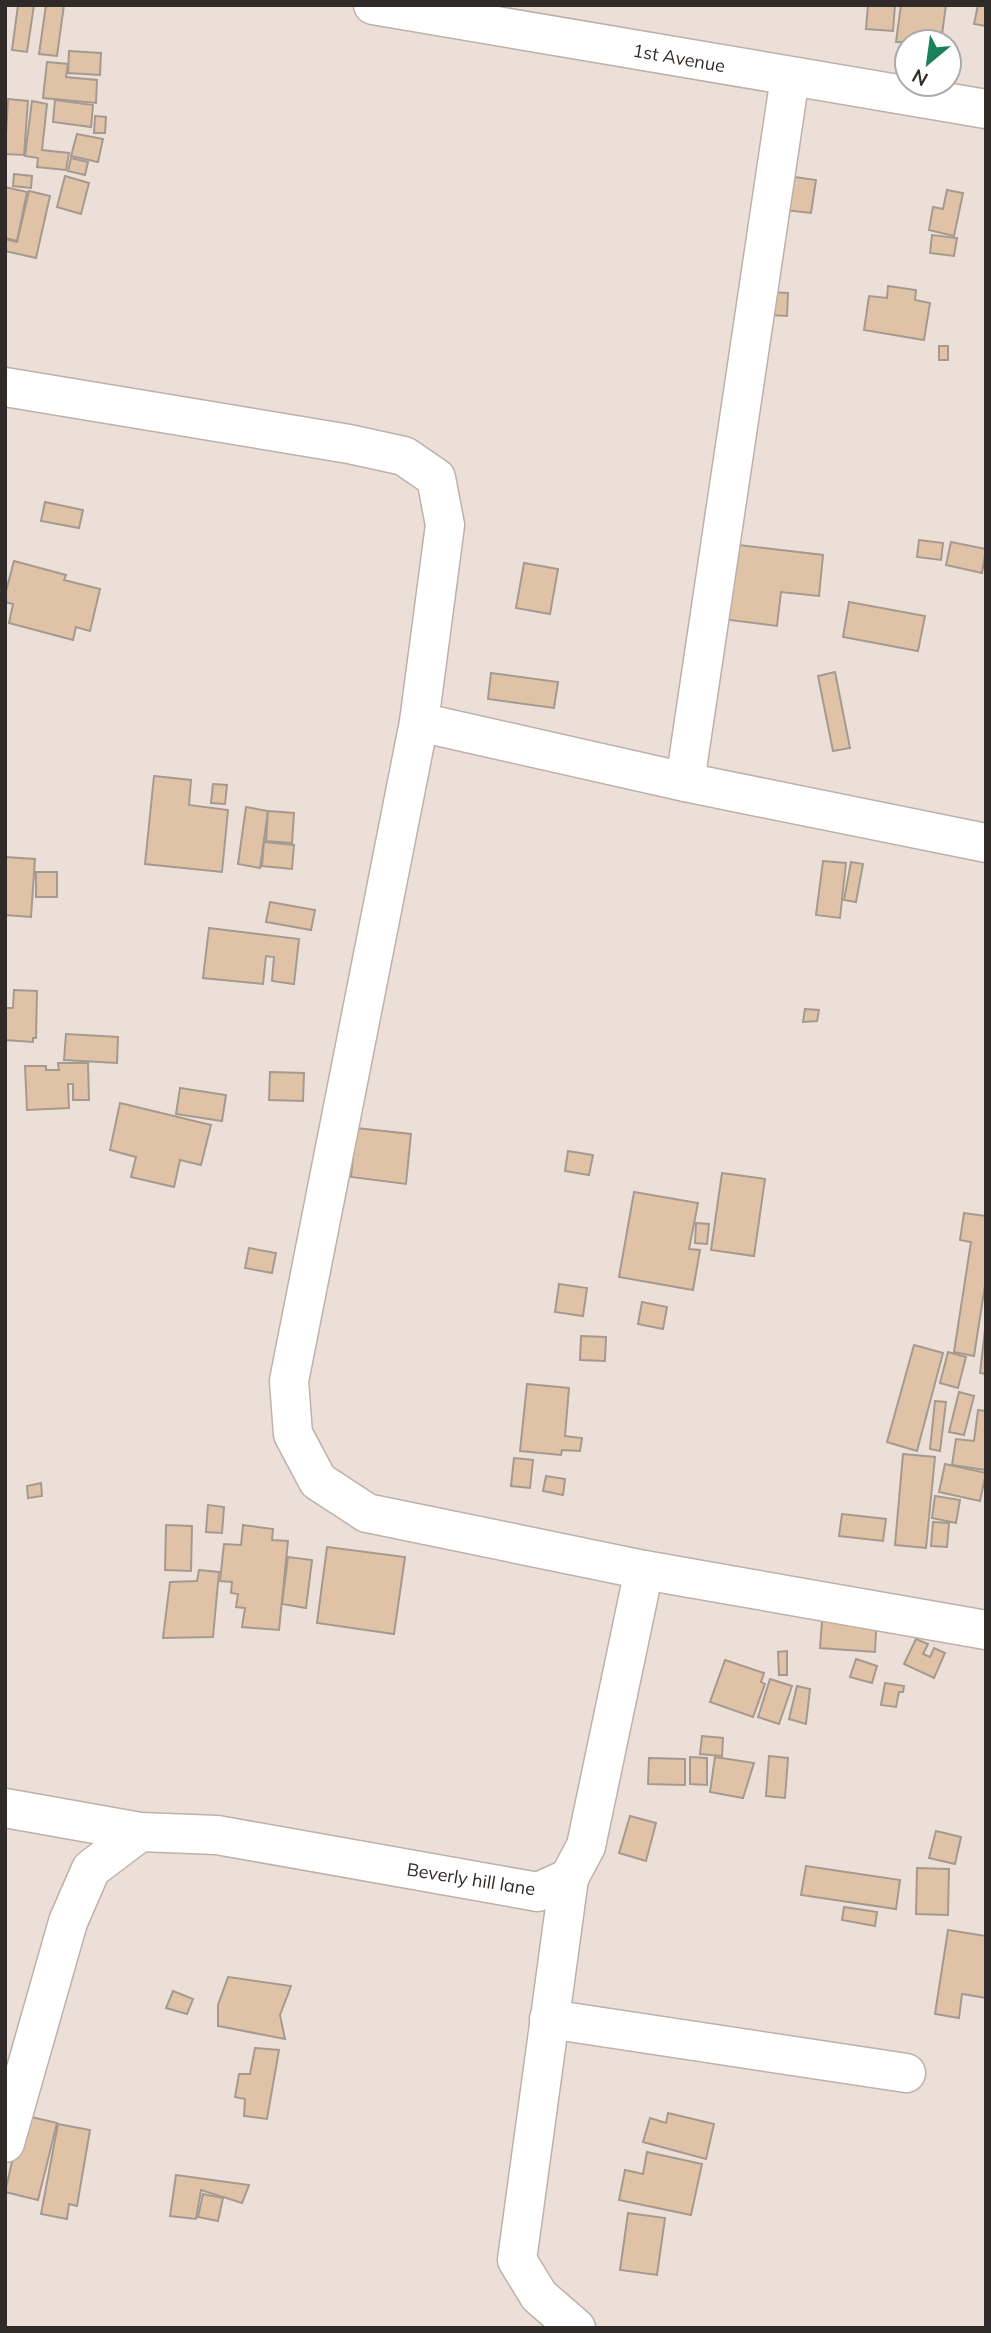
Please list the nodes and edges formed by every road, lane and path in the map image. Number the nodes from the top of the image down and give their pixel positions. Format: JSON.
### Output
{"nodes":[{"id":1,"x":373,"y":5,"type":"edge"},
{"id":2,"x":523,"y":18,"type":"edge"},
{"id":3,"x":790,"y":77,"type":"junction"},
{"id":4,"x":986,"y":109,"type":"edge"},
{"id":5,"x":5,"y":387,"type":"edge"},
{"id":6,"x":419,"y":722,"type":"junction"},
{"id":7,"x":685,"y":782,"type":"junction"},
{"id":8,"x":986,"y":843,"type":"edge"},
{"id":9,"x":644,"y":1570,"type":"junction"},
{"id":10,"x":986,"y":1630,"type":"edge"},
{"id":11,"x":5,"y":1808,"type":"edge"},
{"id":12,"x":140,"y":1832,"type":"junction"},
{"id":13,"x":569,"y":1878,"type":"junction"},
{"id":14,"x":549,"y":2019,"type":"junction"},
{"id":15,"x":906,"y":2073,"type":"dead end"},
{"id":16,"x":5,"y":2143,"type":"edge"},
{"id":17,"x":576,"y":2328,"type":"edge"}],
"edges":[{"from":1,"to":2,"type":"street","name":"1st Avenue"},
{"from":2,"to":3,"type":"street","name":"1st Avenue"},
{"from":3,"to":4,"type":"street","name":"1st Avenue"},
{"from":3,"to":7,"type":"street"},
{"from":5,"to":6,"type":"street"},
{"from":6,"to":7,"type":"street"},
{"from":6,"to":9,"type":"street"},
{"from":7,"to":8,"type":"street"},
{"from":9,"to":10,"type":"street"},
{"from":9,"to":13,"type":"street"},
{"from":11,"to":12,"type":"street","name":"Beverly hill lane"},
{"from":12,"to":13,"type":"street","name":"Beverly hill lane"},
{"from":12,"to":16,"type":"street"},
{"from":13,"to":14,"type":"street"},
{"from":14,"to":15,"type":"street"},
{"from":14,"to":17,"type":"street"}]}
